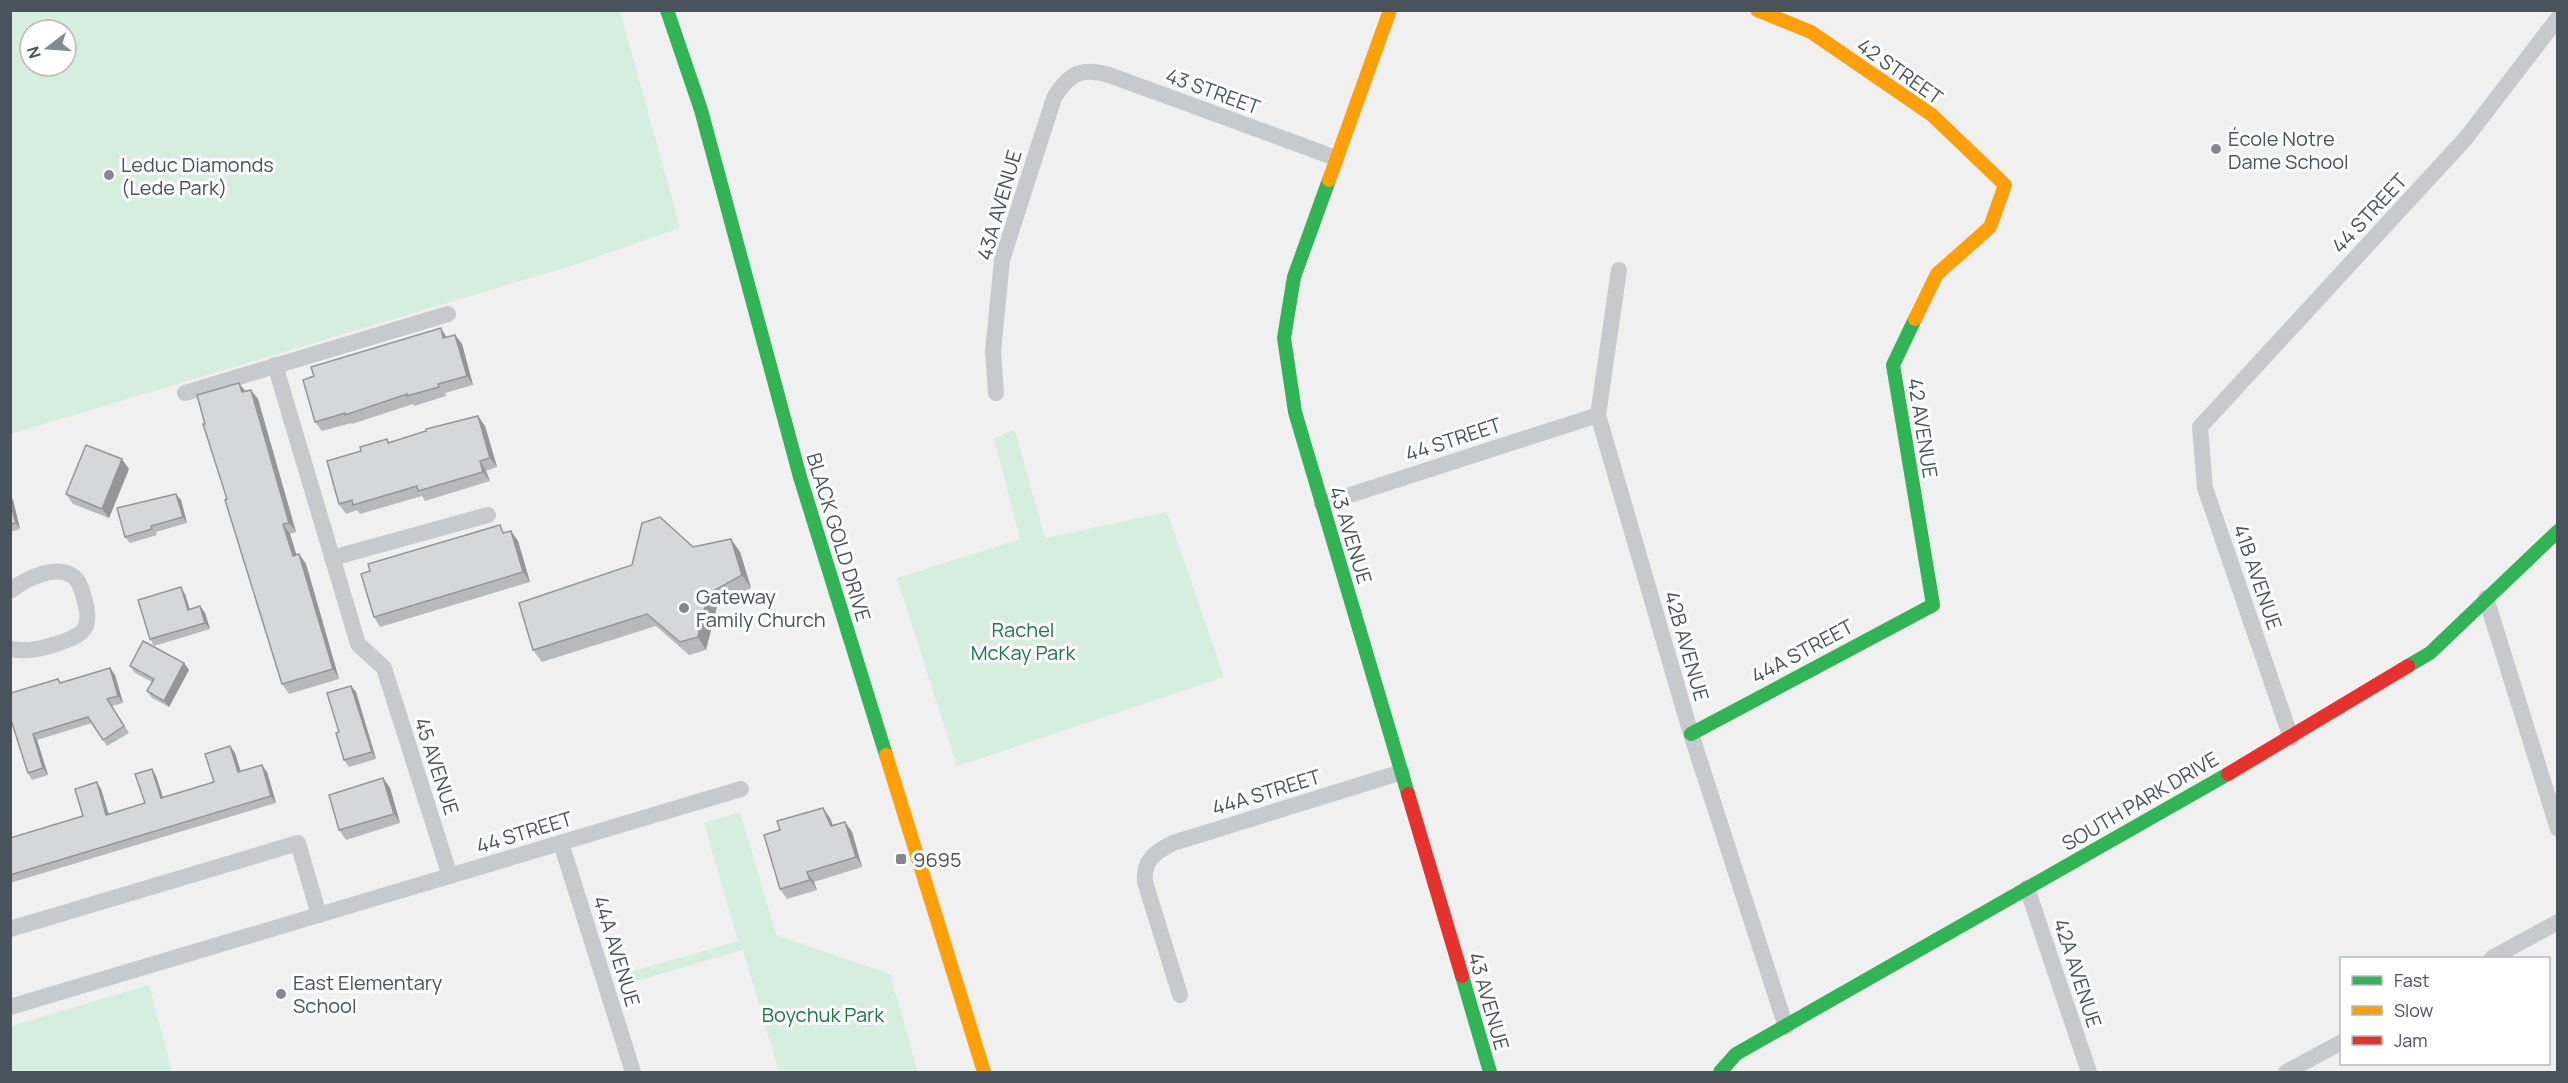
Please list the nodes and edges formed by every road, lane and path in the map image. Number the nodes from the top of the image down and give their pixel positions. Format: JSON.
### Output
{"nodes":[{"id":1,"x":667,"y":10,"type":"edge"},
{"id":2,"x":1390,"y":10,"type":"edge"},
{"id":3,"x":1757,"y":10,"type":"edge"},
{"id":4,"x":2558,"y":18,"type":"edge"},
{"id":5,"x":1074,"y":74,"type":"joint"},
{"id":6,"x":1336,"y":158,"type":"junction"},
{"id":7,"x":2005,"y":185,"type":"joint"},
{"id":8,"x":1619,"y":270,"type":"dead end"},
{"id":9,"x":448,"y":314,"type":"dead end"},
{"id":10,"x":275,"y":366,"type":"junction"},
{"id":11,"x":185,"y":393,"type":"dead end"},
{"id":12,"x":996,"y":393,"type":"dead end"},
{"id":13,"x":1598,"y":415,"type":"junction"},
{"id":14,"x":2200,"y":427,"type":"joint"},
{"id":15,"x":1322,"y":504,"type":"junction"},
{"id":16,"x":488,"y":515,"type":"dead end"},
{"id":17,"x":2558,"y":531,"type":"edge"},
{"id":18,"x":332,"y":558,"type":"junction"},
{"id":19,"x":10,"y":591,"type":"edge"},
{"id":20,"x":2486,"y":598,"type":"junction"},
{"id":21,"x":1933,"y":605,"type":"joint"},
{"id":22,"x":10,"y":649,"type":"edge"},
{"id":23,"x":1691,"y":734,"type":"junction"},
{"id":24,"x":2291,"y":738,"type":"junction"},
{"id":25,"x":1402,"y":772,"type":"junction"},
{"id":26,"x":741,"y":789,"type":"dead end"},
{"id":27,"x":2558,"y":829,"type":"edge"},
{"id":28,"x":561,"y":843,"type":"junction"},
{"id":29,"x":450,"y":876,"type":"junction"},
{"id":30,"x":2027,"y":888,"type":"junction"},
{"id":31,"x":319,"y":915,"type":"junction"},
{"id":32,"x":2558,"y":922,"type":"edge"},
{"id":33,"x":10,"y":929,"type":"edge"},
{"id":34,"x":2494,"y":957,"type":"edge"},
{"id":35,"x":1180,"y":995,"type":"dead end"},
{"id":36,"x":10,"y":1007,"type":"edge"},
{"id":37,"x":1786,"y":1027,"type":"junction"},
{"id":38,"x":2340,"y":1043,"type":"edge"},
{"id":39,"x":633,"y":1072,"type":"edge"},
{"id":40,"x":984,"y":1072,"type":"edge"},
{"id":41,"x":1490,"y":1072,"type":"edge"},
{"id":42,"x":1720,"y":1072,"type":"edge"},
{"id":43,"x":2089,"y":1072,"type":"edge"},
{"id":44,"x":2286,"y":1072,"type":"edge"}],
"edges":[{"from":1,"to":40,"type":"street","name":"BLACK GOLD DRIVE"},
{"from":2,"to":6,"type":"street","name":"43 AVENUE"},
{"from":3,"to":7,"type":"street","name":"42 STREET"},
{"from":4,"to":14,"type":"street","name":"44 STREET"},
{"from":5,"to":6,"type":"street","name":"43 STREET"},
{"from":5,"to":12,"type":"street","name":"43A AVENUE"},
{"from":6,"to":15,"type":"street","name":"43 AVENUE"},
{"from":7,"to":21,"type":"street","name":"42 AVENUE"},
{"from":8,"to":13,"type":"street","name":"42B AVENUE"},
{"from":9,"to":10,"type":"street"},
{"from":10,"to":11,"type":"street"},
{"from":10,"to":18,"type":"street"},
{"from":13,"to":15,"type":"street","name":"44 STREET"},
{"from":13,"to":23,"type":"street","name":"42B AVENUE"},
{"from":14,"to":24,"type":"street","name":"41B AVENUE"},
{"from":15,"to":25,"type":"street","name":"43 AVENUE"},
{"from":16,"to":18,"type":"street"},
{"from":17,"to":20,"type":"street","name":"SOUTH PARK DRIVE"},
{"from":18,"to":29,"type":"street","name":"45 AVENUE"},
{"from":19,"to":22,"type":"street"},
{"from":20,"to":24,"type":"street","name":"SOUTH PARK DRIVE"},
{"from":20,"to":27,"type":"street"},
{"from":21,"to":23,"type":"street","name":"44A STREET"},
{"from":23,"to":37,"type":"street","name":"42B AVENUE"},
{"from":24,"to":30,"type":"street","name":"SOUTH PARK DRIVE"},
{"from":25,"to":35,"type":"street","name":"44A STREET"},
{"from":25,"to":41,"type":"street","name":"43 AVENUE"},
{"from":26,"to":28,"type":"street","name":"44 STREET"},
{"from":28,"to":29,"type":"street","name":"44 STREET"},
{"from":28,"to":39,"type":"street","name":"44A AVENUE"},
{"from":29,"to":31,"type":"street","name":"44 STREET"},
{"from":30,"to":37,"type":"street","name":"SOUTH PARK DRIVE"},
{"from":30,"to":43,"type":"street","name":"42A AVENUE"},
{"from":31,"to":33,"type":"street"},
{"from":31,"to":36,"type":"street","name":"44 STREET"},
{"from":32,"to":34,"type":"street"},
{"from":37,"to":42,"type":"street","name":"SOUTH PARK DRIVE"},
{"from":38,"to":44,"type":"street"}]}
